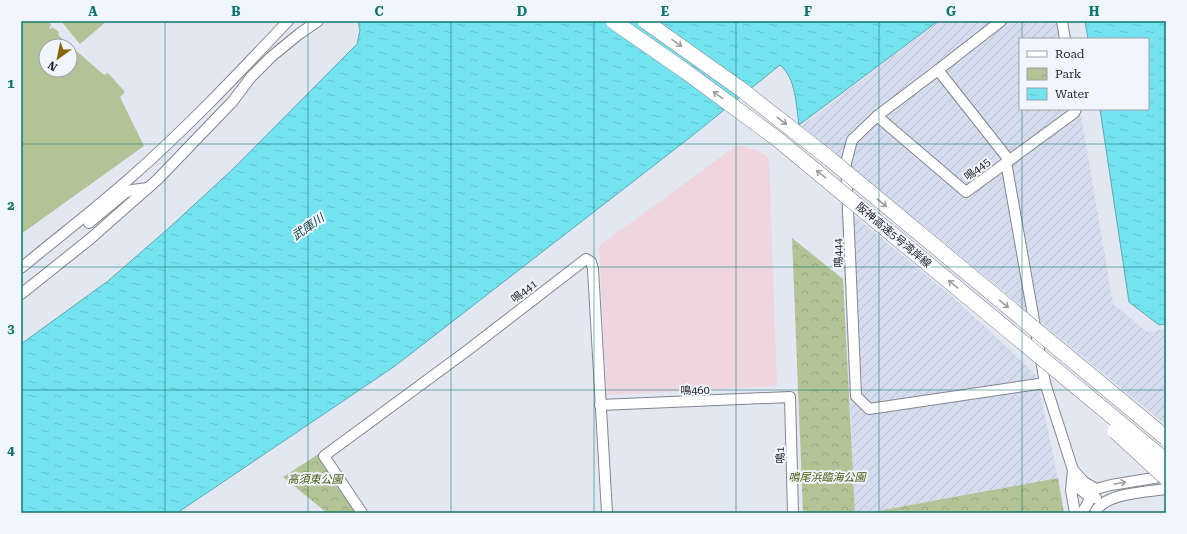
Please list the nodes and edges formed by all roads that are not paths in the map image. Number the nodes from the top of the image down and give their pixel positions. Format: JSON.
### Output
{"nodes":[{"id":1,"x":288,"y":21,"type":"edge"},
{"id":2,"x":318,"y":21,"type":"edge"},
{"id":3,"x":613,"y":21,"type":"edge"},
{"id":4,"x":645,"y":21,"type":"edge"},
{"id":5,"x":1001,"y":21,"type":"edge"},
{"id":6,"x":1062,"y":21,"type":"edge"},
{"id":7,"x":1065,"y":38,"type":"edge"},
{"id":8,"x":938,"y":70,"type":"junction"},
{"id":9,"x":1076,"y":110,"type":"edge"},
{"id":10,"x":877,"y":116,"type":"junction"},
{"id":11,"x":1008,"y":161,"type":"junction"},
{"id":12,"x":148,"y":188,"type":"junction"},
{"id":13,"x":49,"y":246,"type":"junction"},
{"id":14,"x":21,"y":268,"type":"edge"},
{"id":15,"x":21,"y":294,"type":"edge"},
{"id":16,"x":967,"y":296,"type":"junction"},
{"id":17,"x":1045,"y":383,"type":"junction"},
{"id":18,"x":790,"y":397,"type":"joint"},
{"id":19,"x":600,"y":405,"type":"junction"},
{"id":20,"x":1166,"y":438,"type":"edge"},
{"id":21,"x":1166,"y":462,"type":"edge"},
{"id":22,"x":1073,"y":470,"type":"junction"},
{"id":23,"x":1166,"y":477,"type":"edge"},
{"id":24,"x":1072,"y":483,"type":"junction"},
{"id":25,"x":1166,"y":489,"type":"edge"},
{"id":26,"x":1093,"y":493,"type":"junction"},
{"id":27,"x":1106,"y":500,"type":"junction"},
{"id":28,"x":362,"y":513,"type":"edge"},
{"id":29,"x":606,"y":513,"type":"edge"},
{"id":30,"x":793,"y":513,"type":"edge"},
{"id":31,"x":1075,"y":513,"type":"edge"},
{"id":32,"x":1082,"y":513,"type":"edge"},
{"id":33,"x":1095,"y":513,"type":"edge"}],
"edges":[{"from":1,"to":13,"type":"street"},
{"from":2,"to":12,"type":"street"},
{"from":16,"to":3,"type":"highway","name":"阪神高速5号湾岸線","one_way":true,"bridge":true},
{"from":4,"to":20,"type":"highway","name":"阪神高速5号湾岸線","one_way":true,"bridge":true},
{"from":5,"to":8,"type":"street"},
{"from":6,"to":7,"type":"street"},
{"from":8,"to":10,"type":"street","name":"鳴444"},
{"from":8,"to":11,"type":"street"},
{"from":9,"to":11,"type":"street","name":"鳴445"},
{"from":10,"to":11,"type":"street","name":"鳴445"},
{"from":10,"to":17,"type":"street","name":"鳴444"},
{"from":11,"to":17,"type":"street"},
{"from":12,"to":13,"type":"street"},
{"from":12,"to":15,"type":"street"},
{"from":13,"to":14,"type":"street"},
{"from":16,"to":21,"type":"highway","name":"阪神高速5号湾岸線","bridge":true},
{"from":16,"to":23,"type":"highway","bridge":true},
{"from":17,"to":22,"type":"street"},
{"from":18,"to":19,"type":"street","name":"鳴460"},
{"from":18,"to":30,"type":"street","name":"鳴1"},
{"from":19,"to":28,"type":"street","name":"鳴441"},
{"from":19,"to":29,"type":"street","name":"鳴441"},
{"from":22,"to":24,"type":"street"},
{"from":22,"to":26,"type":"street"},
{"from":26,"to":23,"type":"street","one_way":true},
{"from":24,"to":26,"type":"street"},
{"from":24,"to":31,"type":"street"},
{"from":25,"to":27,"type":"street"},
{"from":26,"to":27,"type":"street"},
{"from":26,"to":32,"type":"street"},
{"from":27,"to":33,"type":"street"}]}
